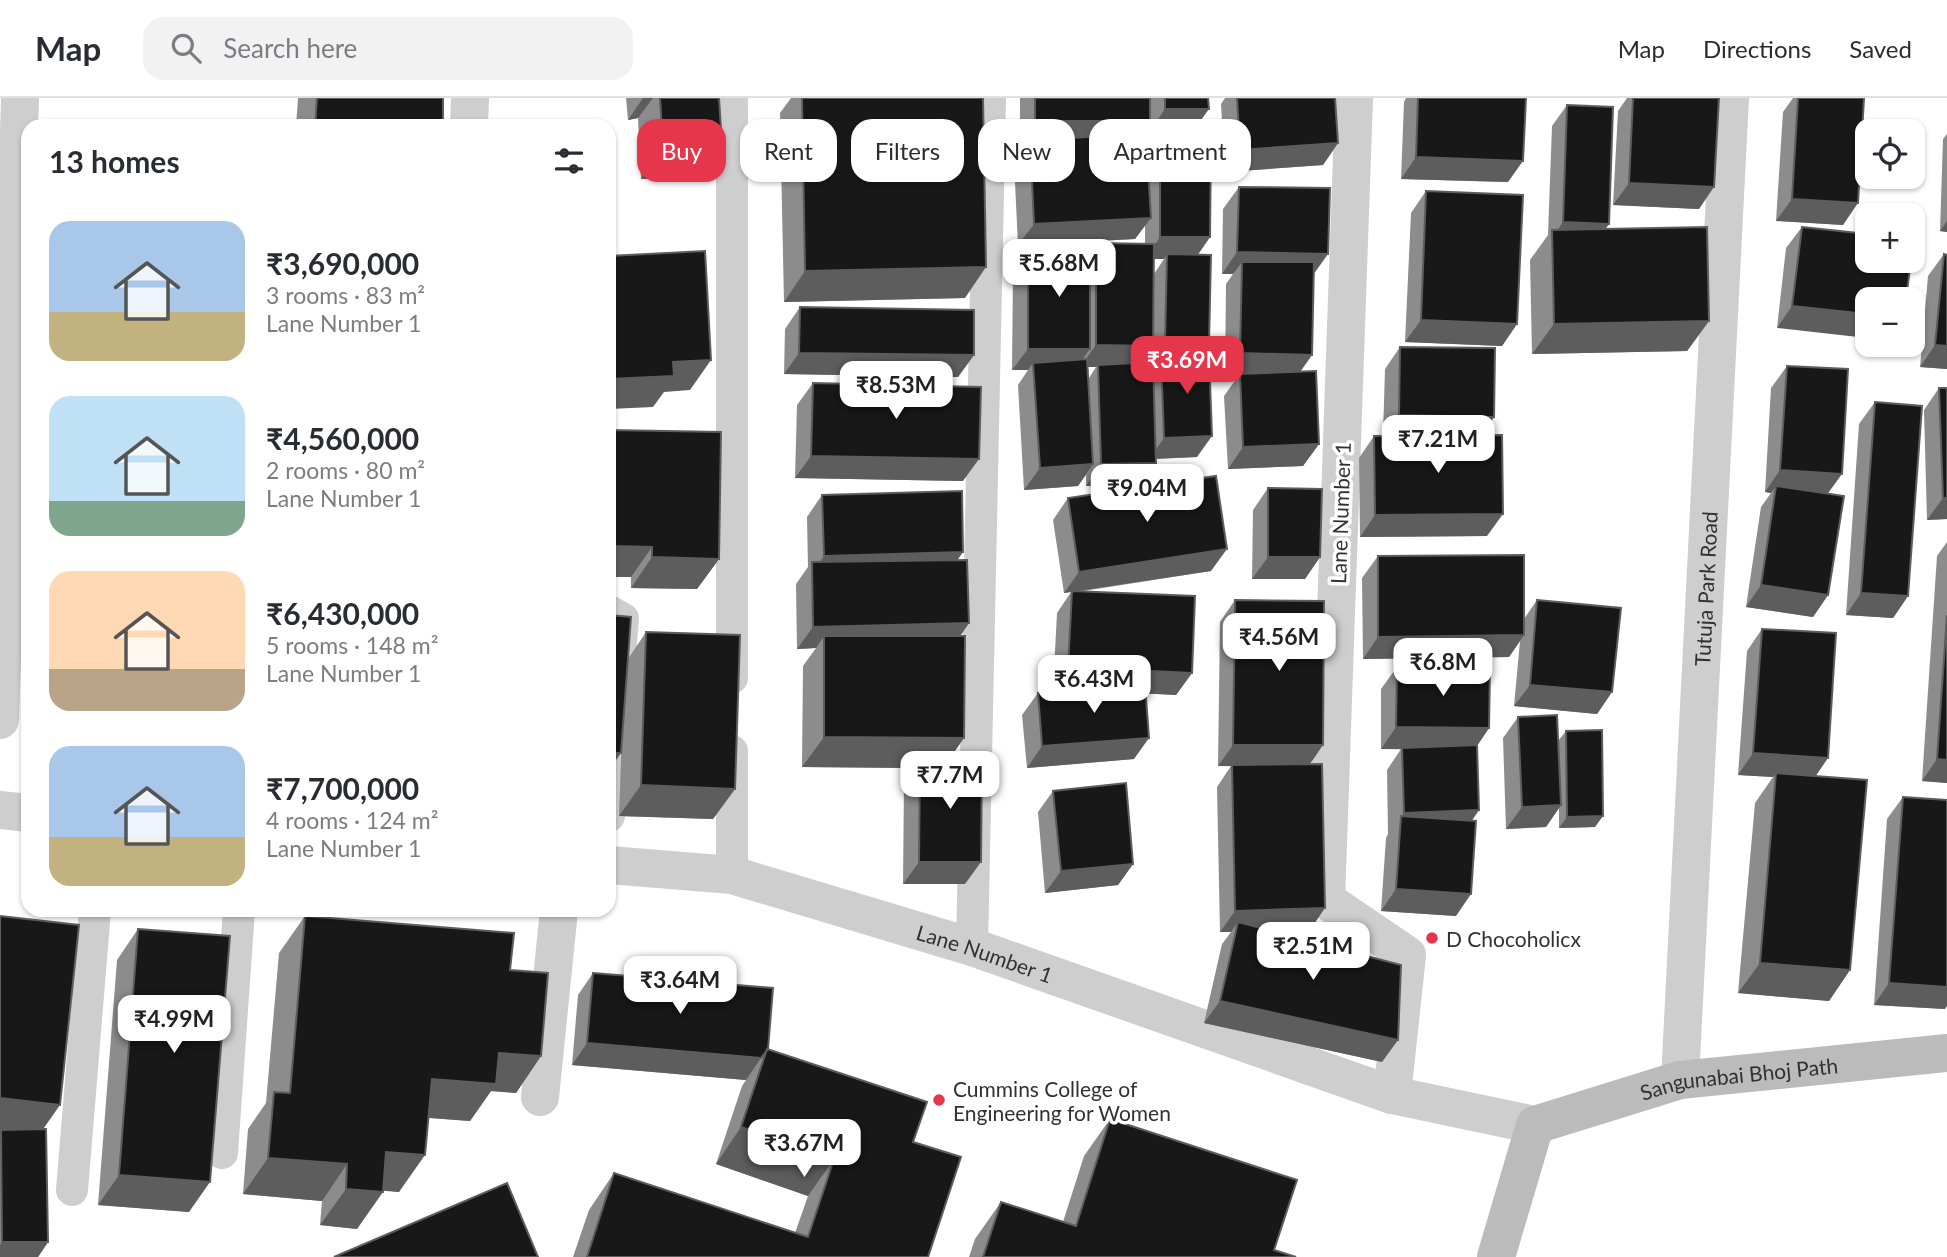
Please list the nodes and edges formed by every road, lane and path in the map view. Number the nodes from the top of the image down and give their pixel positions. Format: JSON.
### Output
{"nodes":[{"id":1,"x":470,"y":98,"type":"edge"},
{"id":2,"x":732,"y":98,"type":"edge"},
{"id":3,"x":990,"y":98,"type":"edge"},
{"id":4,"x":1354,"y":98,"type":"edge"},
{"id":5,"x":1730,"y":98,"type":"edge"},
{"id":6,"x":20,"y":100,"type":"dead end"},
{"id":7,"x":469,"y":119,"type":"edge"},
{"id":8,"x":616,"y":615,"type":"edge"},
{"id":9,"x":616,"y":718,"type":"edge"},
{"id":10,"x":0,"y":720,"type":"edge"},
{"id":11,"x":0,"y":810,"type":"edge"},
{"id":12,"x":21,"y":812,"type":"edge"},
{"id":13,"x":616,"y":866,"type":"edge"},
{"id":14,"x":732,"y":875,"type":"junction"},
{"id":15,"x":94,"y":917,"type":"edge"},
{"id":16,"x":239,"y":917,"type":"edge"},
{"id":17,"x":558,"y":917,"type":"edge"},
{"id":18,"x":972,"y":947,"type":"junction"},
{"id":19,"x":1947,"y":1053,"type":"edge"},
{"id":20,"x":1681,"y":1080,"type":"junction"},
{"id":21,"x":1392,"y":1095,"type":"junction"},
{"id":22,"x":540,"y":1097,"type":"edge"},
{"id":23,"x":1535,"y":1125,"type":"junction"},
{"id":24,"x":222,"y":1153,"type":"dead end"},
{"id":25,"x":72,"y":1190,"type":"dead end"},
{"id":26,"x":1496,"y":1257,"type":"edge"}],
"edges":[{"from":1,"to":7,"type":"street"},
{"from":2,"to":14,"type":"lane"},
{"from":3,"to":18,"type":"lane"},
{"from":4,"to":21,"type":"street","name":"Lane Number 1"},
{"from":5,"to":20,"type":"street","name":"Tutuja Park Road"},
{"from":6,"to":10,"type":"street"},
{"from":8,"to":9,"type":"lane"},
{"from":11,"to":12,"type":"street"},
{"from":13,"to":14,"type":"street","name":"Lane Number 1"},
{"from":14,"to":18,"type":"street","name":"Lane Number 1"},
{"from":15,"to":25,"type":"lane"},
{"from":16,"to":24,"type":"lane"},
{"from":17,"to":22,"type":"street"},
{"from":18,"to":21,"type":"street","name":"Lane Number 1"},
{"from":19,"to":20,"type":"street","name":"Sangunabai Bhoj Path"},
{"from":20,"to":23,"type":"street","name":"Sangunabai Bhoj Path"},
{"from":21,"to":23,"type":"street","name":"Lane Number 1"},
{"from":23,"to":26,"type":"street"}]}
